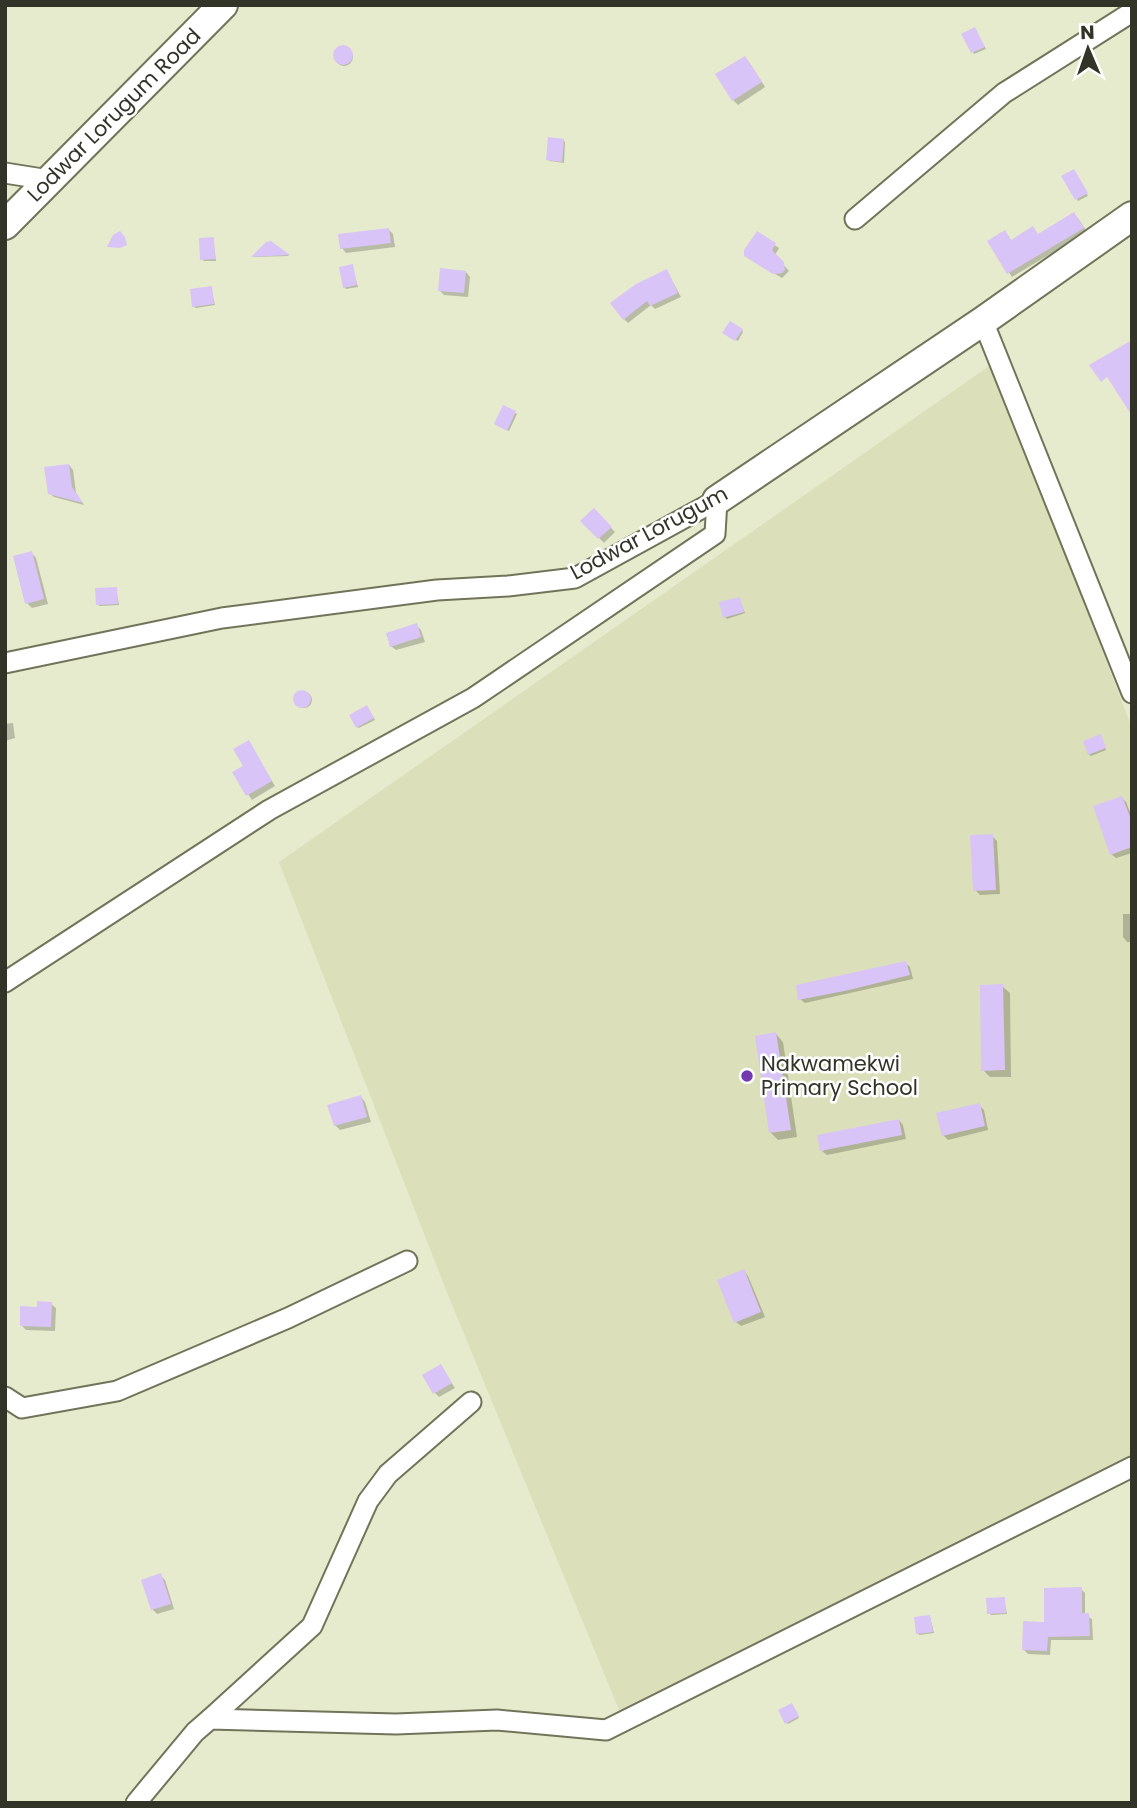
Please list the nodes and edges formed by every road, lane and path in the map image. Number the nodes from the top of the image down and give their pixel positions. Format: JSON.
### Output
{"nodes":[{"id":1,"x":221,"y":6,"type":"edge"},
{"id":2,"x":1132,"y":12,"type":"edge"},
{"id":3,"x":5,"y":173,"type":"edge"},
{"id":4,"x":49,"y":180,"type":"junction"},
{"id":5,"x":1132,"y":216,"type":"edge"},
{"id":6,"x":855,"y":219,"type":"dead end"},
{"id":7,"x":5,"y":225,"type":"edge"},
{"id":8,"x":983,"y":321,"type":"junction"},
{"id":9,"x":717,"y":500,"type":"junction"},
{"id":10,"x":5,"y":663,"type":"edge"},
{"id":11,"x":1132,"y":693,"type":"edge"},
{"id":12,"x":5,"y":982,"type":"edge"},
{"id":13,"x":407,"y":1261,"type":"dead end"},
{"id":14,"x":5,"y":1397,"type":"edge"},
{"id":15,"x":471,"y":1402,"type":"dead end"},
{"id":16,"x":1132,"y":1467,"type":"edge"},
{"id":17,"x":210,"y":1719,"type":"junction"},
{"id":18,"x":136,"y":1803,"type":"edge"}],
"edges":[{"from":1,"to":4,"type":"street","name":"Lodwar Lorugum Road"},
{"from":2,"to":6,"type":"street"},
{"from":3,"to":4,"type":"street"},
{"from":4,"to":7,"type":"street","name":"Lodwar Lorugum Road"},
{"from":5,"to":8,"type":"street","name":"Lodwar Lorugum"},
{"from":8,"to":9,"type":"street","name":"Lodwar Lorugum"},
{"from":8,"to":11,"type":"street"},
{"from":9,"to":10,"type":"street","name":"Lodwar Lorugum"},
{"from":9,"to":12,"type":"street"},
{"from":13,"to":14,"type":"street"},
{"from":15,"to":17,"type":"street"},
{"from":16,"to":17,"type":"street"},
{"from":17,"to":18,"type":"street"}]}
